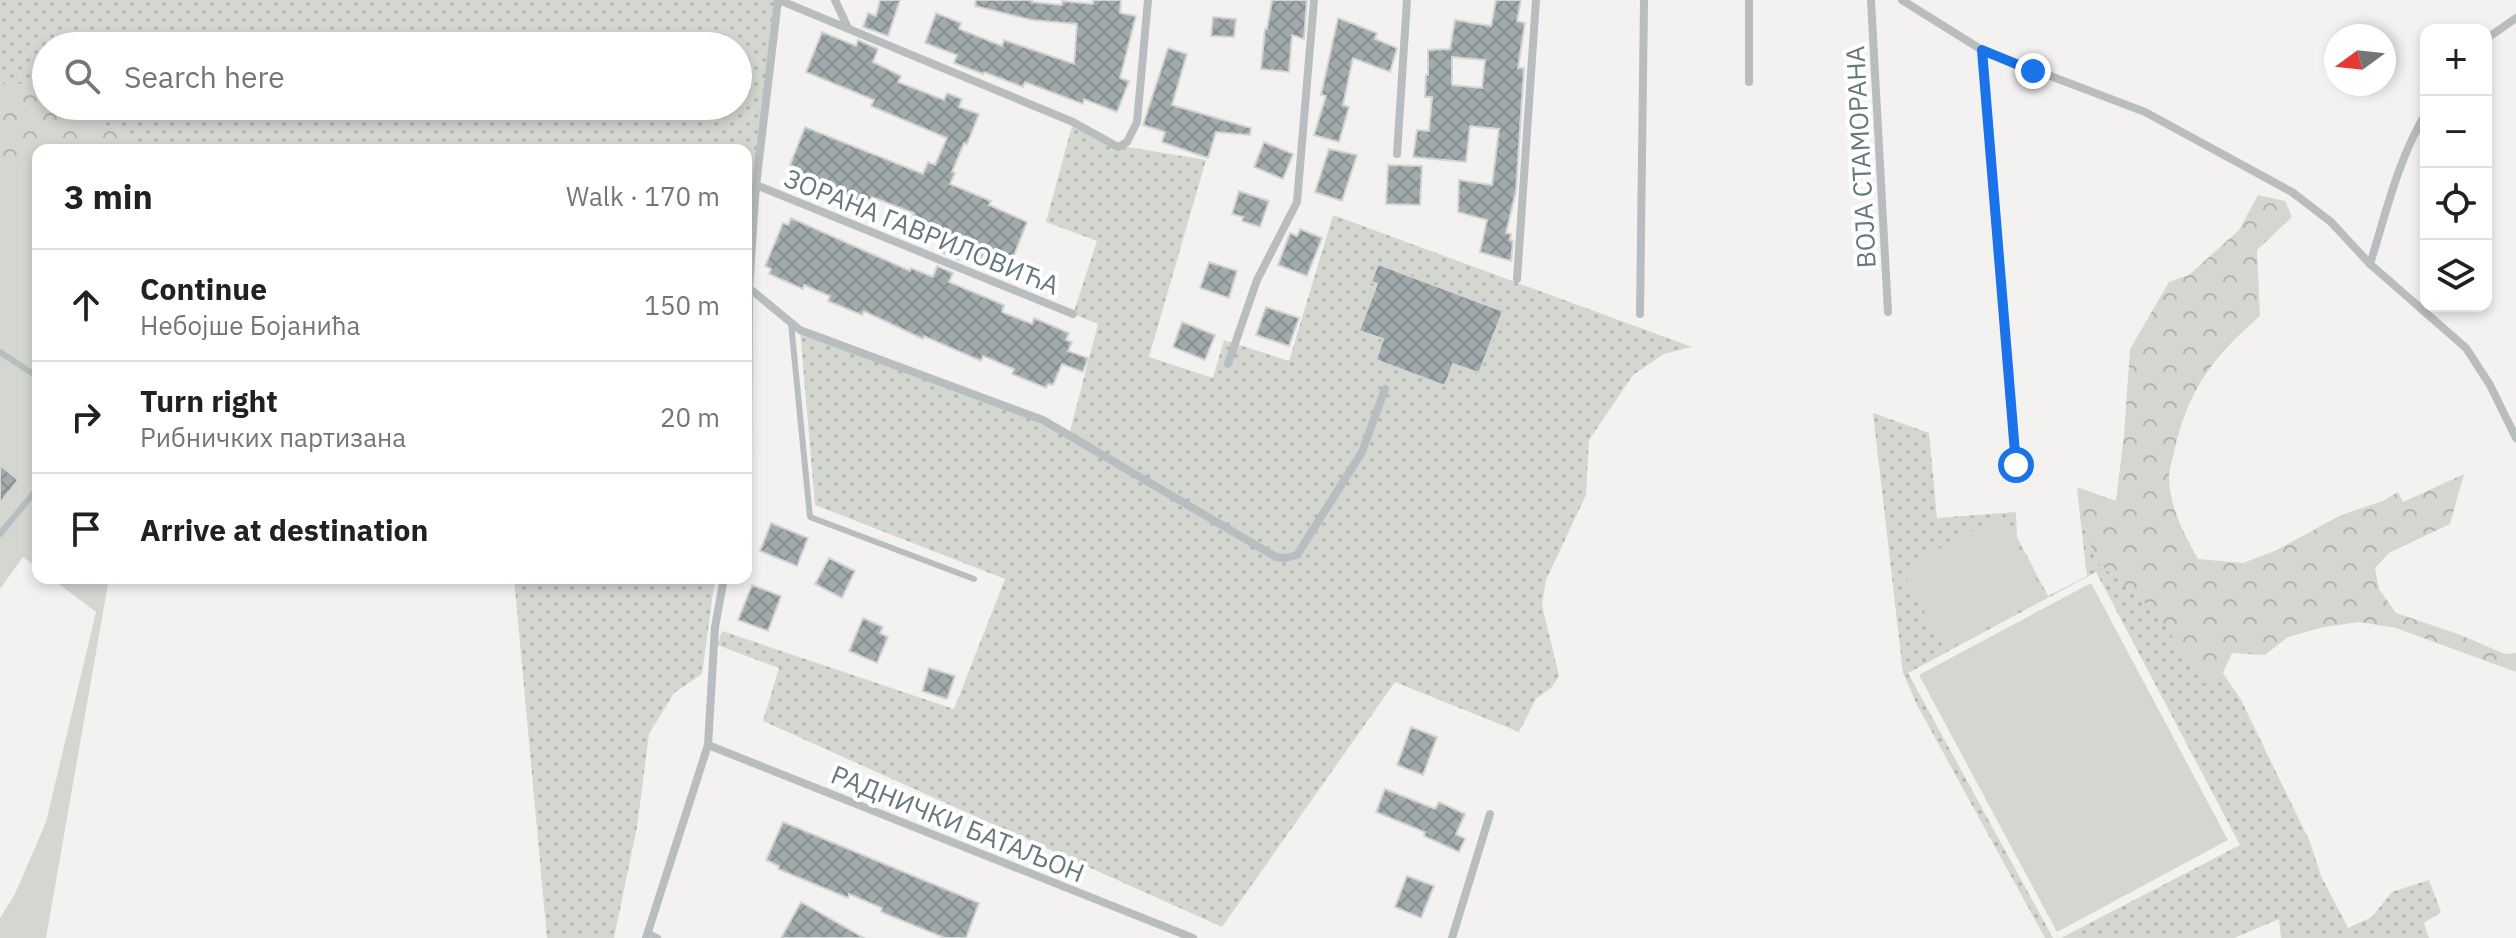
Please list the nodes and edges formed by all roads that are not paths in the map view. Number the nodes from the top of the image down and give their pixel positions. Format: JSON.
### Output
{"nodes":[{"id":1,"x":778,"y":0,"type":"edge"},
{"id":2,"x":835,"y":0,"type":"edge"},
{"id":3,"x":1148,"y":0,"type":"edge"},
{"id":4,"x":1314,"y":0,"type":"edge"},
{"id":5,"x":1407,"y":0,"type":"edge"},
{"id":6,"x":1536,"y":0,"type":"edge"},
{"id":7,"x":1644,"y":0,"type":"edge"},
{"id":8,"x":1749,"y":0,"type":"edge"},
{"id":9,"x":1871,"y":0,"type":"edge"},
{"id":10,"x":1902,"y":0,"type":"edge"},
{"id":11,"x":2516,"y":18,"type":"edge"},
{"id":12,"x":848,"y":29,"type":"junction"},
{"id":13,"x":2492,"y":35,"type":"edge"},
{"id":14,"x":1982,"y":50,"type":"junction"},
{"id":15,"x":1749,"y":82,"type":"dead end"},
{"id":16,"x":2420,"y":123,"type":"edge"},
{"id":17,"x":1397,"y":154,"type":"dead end"},
{"id":18,"x":756,"y":185,"type":"junction"},
{"id":19,"x":752,"y":244,"type":"edge"},
{"id":20,"x":2370,"y":264,"type":"junction"},
{"id":21,"x":1517,"y":279,"type":"dead end"},
{"id":22,"x":752,"y":290,"type":"edge"},
{"id":23,"x":1888,"y":312,"type":"dead end"},
{"id":24,"x":1073,"y":314,"type":"dead end"},
{"id":25,"x":1640,"y":314,"type":"dead end"},
{"id":26,"x":791,"y":323,"type":"junction"},
{"id":27,"x":0,"y":352,"type":"edge"},
{"id":28,"x":1228,"y":364,"type":"dead end"},
{"id":29,"x":32,"y":373,"type":"edge"},
{"id":30,"x":1385,"y":389,"type":"dead end"},
{"id":31,"x":2516,"y":438,"type":"edge"},
{"id":32,"x":2016,"y":465,"type":"dead end"},
{"id":33,"x":32,"y":495,"type":"edge"},
{"id":34,"x":0,"y":534,"type":"edge"},
{"id":35,"x":974,"y":579,"type":"dead end"},
{"id":36,"x":723,"y":584,"type":"edge"},
{"id":37,"x":708,"y":745,"type":"junction"},
{"id":38,"x":1490,"y":814,"type":"dead end"},
{"id":39,"x":647,"y":935,"type":"edge"},
{"id":40,"x":658,"y":938,"type":"edge"},
{"id":41,"x":1193,"y":938,"type":"edge"},
{"id":42,"x":1452,"y":938,"type":"edge"}],
"edges":[{"from":1,"to":12,"type":"street"},
{"from":1,"to":18,"type":"street"},
{"from":2,"to":12,"type":"street"},
{"from":3,"to":12,"type":"street"},
{"from":4,"to":28,"type":"street"},
{"from":5,"to":17,"type":"street"},
{"from":6,"to":21,"type":"street"},
{"from":7,"to":25,"type":"street"},
{"from":8,"to":15,"type":"street"},
{"from":9,"to":23,"type":"street","name":"ВОЈА СТАМОРАНА"},
{"from":10,"to":14,"type":"street"},
{"from":11,"to":13,"type":"street"},
{"from":14,"to":20,"type":"street"},
{"from":14,"to":32,"type":"street"},
{"from":16,"to":20,"type":"street"},
{"from":18,"to":19,"type":"street"},
{"from":18,"to":24,"type":"street","name":"ЗОРАНА ГАВРИЛОВИЋА"},
{"from":20,"to":31,"type":"street"},
{"from":22,"to":26,"type":"street"},
{"from":26,"to":30,"type":"street"},
{"from":26,"to":35,"type":"lane"},
{"from":27,"to":29,"type":"lane"},
{"from":33,"to":34,"type":"lane"},
{"from":36,"to":37,"type":"street"},
{"from":37,"to":39,"type":"street"},
{"from":37,"to":41,"type":"street","name":"РАДНИЧКИ БАТАЉОН"},
{"from":38,"to":42,"type":"street"},
{"from":39,"to":40,"type":"lane"}]}
